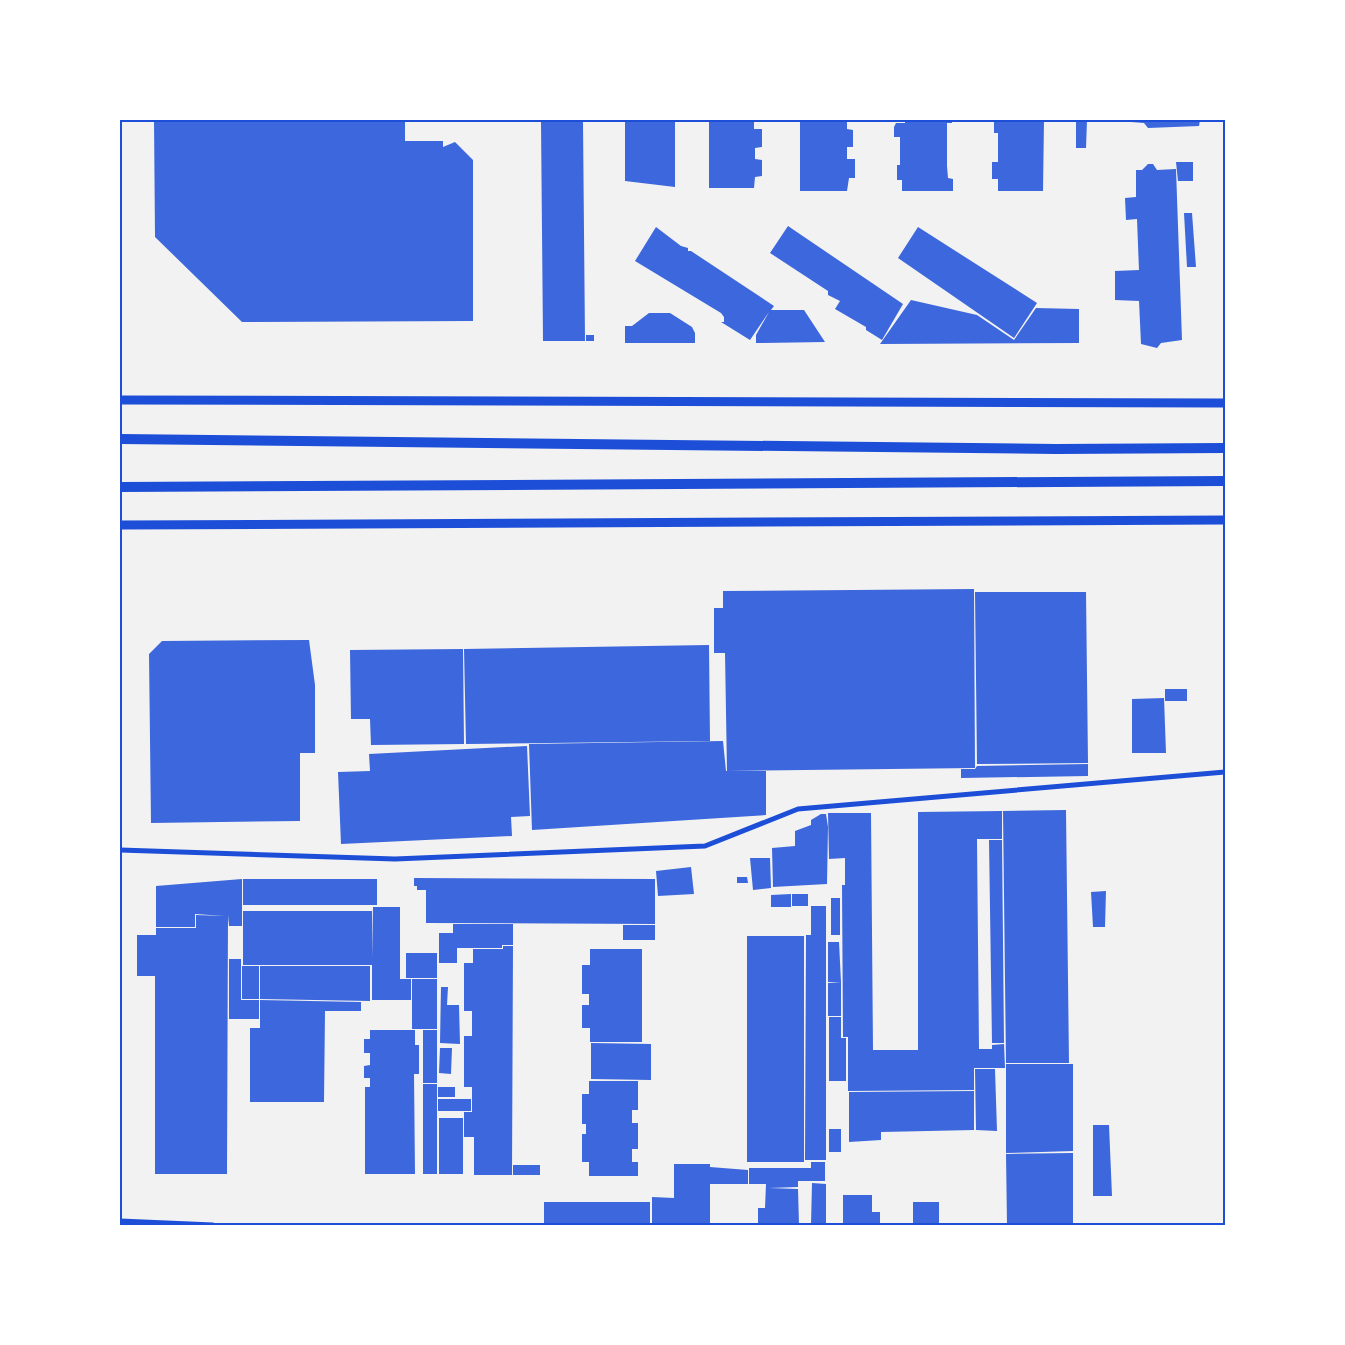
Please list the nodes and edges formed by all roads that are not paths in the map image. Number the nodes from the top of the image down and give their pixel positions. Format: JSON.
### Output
{"nodes":[{"id":1,"x":120,"y":400,"type":"edge"},
{"id":2,"x":1225,"y":403,"type":"edge"},
{"id":3,"x":120,"y":440,"type":"edge"},
{"id":4,"x":1225,"y":448,"type":"edge"},
{"id":5,"x":1225,"y":481,"type":"edge"},
{"id":6,"x":120,"y":487,"type":"edge"},
{"id":7,"x":1225,"y":520,"type":"edge"},
{"id":8,"x":120,"y":525,"type":"edge"},
{"id":9,"x":1225,"y":772,"type":"edge"},
{"id":10,"x":120,"y":850,"type":"edge"},
{"id":11,"x":120,"y":1221,"type":"edge"},
{"id":12,"x":213,"y":1225,"type":"edge"}],
"edges":[{"from":1,"to":2,"type":"street"},
{"from":3,"to":4,"type":"main road"},
{"from":5,"to":6,"type":"main road"},
{"from":7,"to":8,"type":"street"},
{"from":9,"to":10,"type":"street"},
{"from":11,"to":12,"type":"street"}]}
